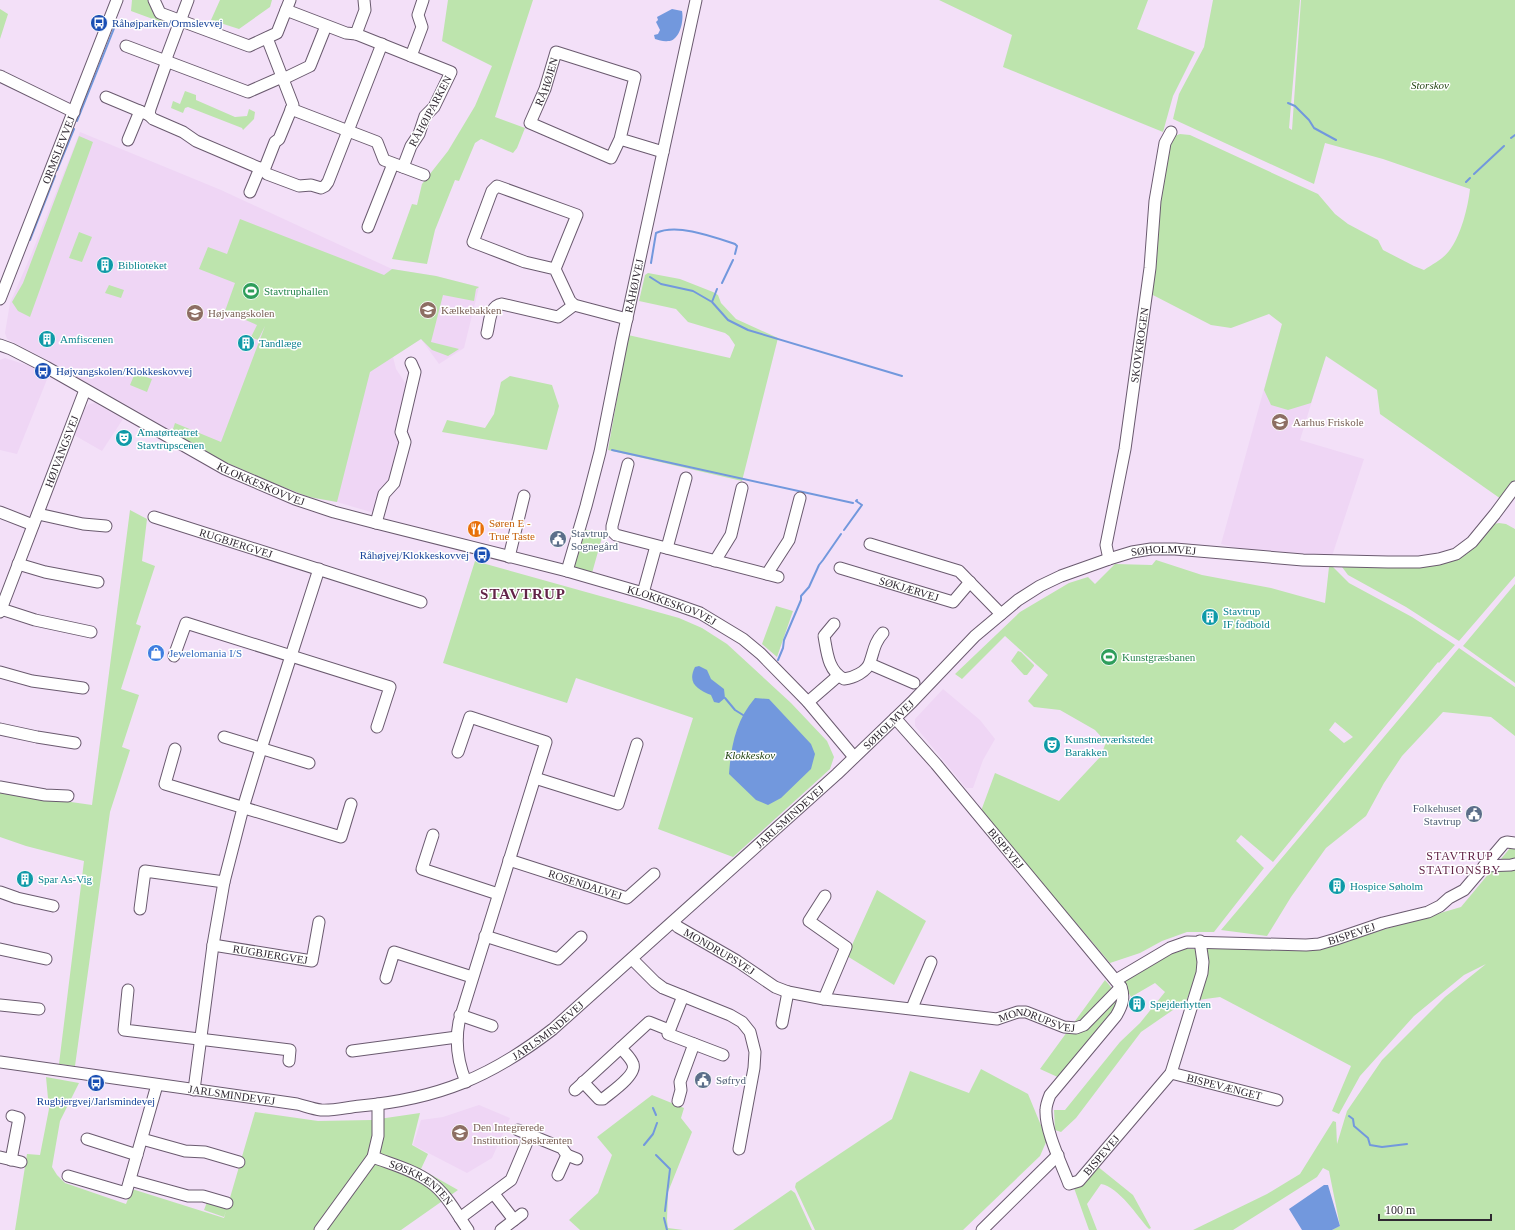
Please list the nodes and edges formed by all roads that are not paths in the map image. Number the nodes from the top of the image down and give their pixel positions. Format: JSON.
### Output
{"nodes":[{"id":1,"x":117,"y":0,"type":"edge"},
{"id":2,"x":154,"y":0,"type":"edge"},
{"id":3,"x":188,"y":0,"type":"edge"},
{"id":4,"x":364,"y":0,"type":"edge"},
{"id":5,"x":423,"y":0,"type":"edge"},
{"id":6,"x":696,"y":0,"type":"edge"},
{"id":7,"x":288,"y":5,"type":"edge"},
{"id":8,"x":180,"y":21,"type":"junction"},
{"id":9,"x":326,"y":26,"type":"junction"},
{"id":10,"x":356,"y":34,"type":"junction"},
{"id":11,"x":266,"y":38,"type":"junction"},
{"id":12,"x":382,"y":44,"type":"junction"},
{"id":13,"x":126,"y":46,"type":"dead end"},
{"id":14,"x":411,"y":56,"type":"junction"},
{"id":15,"x":167,"y":61,"type":"junction"},
{"id":16,"x":0,"y":76,"type":"edge"},
{"id":17,"x":282,"y":78,"type":"junction"},
{"id":18,"x":106,"y":97,"type":"dead end"},
{"id":19,"x":291,"y":109,"type":"junction"},
{"id":20,"x":74,"y":112,"type":"junction"},
{"id":21,"x":145,"y":113,"type":"junction"},
{"id":22,"x":348,"y":131,"type":"junction"},
{"id":23,"x":1171,"y":132,"type":"dead end"},
{"id":24,"x":620,"y":139,"type":"junction"},
{"id":25,"x":128,"y":140,"type":"dead end"},
{"id":26,"x":663,"y":152,"type":"junction"},
{"id":27,"x":398,"y":166,"type":"junction"},
{"id":28,"x":262,"y":169,"type":"junction"},
{"id":29,"x":424,"y":175,"type":"dead end"},
{"id":30,"x":250,"y":192,"type":"dead end"},
{"id":31,"x":368,"y":227,"type":"dead end"},
{"id":32,"x":555,"y":269,"type":"junction"},
{"id":33,"x":0,"y":299,"type":"edge"},
{"id":34,"x":574,"y":305,"type":"junction"},
{"id":35,"x":627,"y":320,"type":"junction"},
{"id":36,"x":487,"y":333,"type":"dead end"},
{"id":37,"x":0,"y":346,"type":"edge"},
{"id":38,"x":0,"y":353,"type":"edge"},
{"id":39,"x":27,"y":358,"type":"junction"},
{"id":40,"x":411,"y":363,"type":"dead end"},
{"id":41,"x":86,"y":390,"type":"junction"},
{"id":42,"x":628,"y":464,"type":"dead end"},
{"id":43,"x":686,"y":478,"type":"dead end"},
{"id":44,"x":1515,"y":487,"type":"edge"},
{"id":45,"x":742,"y":488,"type":"dead end"},
{"id":46,"x":524,"y":496,"type":"dead end"},
{"id":47,"x":800,"y":498,"type":"dead end"},
{"id":48,"x":0,"y":512,"type":"edge"},
{"id":49,"x":38,"y":514,"type":"junction"},
{"id":50,"x":154,"y":517,"type":"dead end"},
{"id":51,"x":376,"y":523,"type":"junction"},
{"id":52,"x":33,"y":525,"type":"junction"},
{"id":53,"x":106,"y":526,"type":"dead end"},
{"id":54,"x":870,"y":544,"type":"dead end"},
{"id":55,"x":661,"y":547,"type":"junction"},
{"id":56,"x":509,"y":557,"type":"junction"},
{"id":57,"x":1109,"y":559,"type":"junction"},
{"id":58,"x":715,"y":561,"type":"junction"},
{"id":59,"x":18,"y":564,"type":"junction"},
{"id":60,"x":840,"y":568,"type":"dead end"},
{"id":61,"x":318,"y":570,"type":"junction"},
{"id":62,"x":567,"y":571,"type":"junction"},
{"id":63,"x":767,"y":574,"type":"junction"},
{"id":64,"x":778,"y":577,"type":"dead end"},
{"id":65,"x":98,"y":582,"type":"dead end"},
{"id":66,"x":970,"y":582,"type":"junction"},
{"id":67,"x":643,"y":593,"type":"junction"},
{"id":68,"x":421,"y":602,"type":"dead end"},
{"id":69,"x":0,"y":611,"type":"edge"},
{"id":70,"x":1001,"y":614,"type":"junction"},
{"id":71,"x":834,"y":624,"type":"dead end"},
{"id":72,"x":91,"y":632,"type":"dead end"},
{"id":73,"x":883,"y":633,"type":"dead end"},
{"id":74,"x":291,"y":655,"type":"junction"},
{"id":75,"x":174,"y":656,"type":"dead end"},
{"id":76,"x":870,"y":664,"type":"junction"},
{"id":77,"x":0,"y":672,"type":"edge"},
{"id":78,"x":838,"y":676,"type":"junction"},
{"id":79,"x":914,"y":683,"type":"dead end"},
{"id":80,"x":83,"y":688,"type":"dead end"},
{"id":81,"x":808,"y":702,"type":"junction"},
{"id":82,"x":895,"y":718,"type":"junction"},
{"id":83,"x":377,"y":727,"type":"dead end"},
{"id":84,"x":0,"y":729,"type":"edge"},
{"id":85,"x":224,"y":737,"type":"dead end"},
{"id":86,"x":75,"y":742,"type":"dead end"},
{"id":87,"x":637,"y":744,"type":"dead end"},
{"id":88,"x":175,"y":749,"type":"dead end"},
{"id":89,"x":261,"y":749,"type":"junction"},
{"id":90,"x":458,"y":752,"type":"dead end"},
{"id":91,"x":854,"y":757,"type":"junction"},
{"id":92,"x":309,"y":763,"type":"dead end"},
{"id":93,"x":534,"y":778,"type":"junction"},
{"id":94,"x":0,"y":787,"type":"edge"},
{"id":95,"x":68,"y":796,"type":"dead end"},
{"id":96,"x":351,"y":804,"type":"dead end"},
{"id":97,"x":243,"y":808,"type":"junction"},
{"id":98,"x":433,"y":835,"type":"dead end"},
{"id":99,"x":1515,"y":843,"type":"edge"},
{"id":100,"x":509,"y":860,"type":"junction"},
{"id":101,"x":1515,"y":864,"type":"edge"},
{"id":102,"x":1484,"y":866,"type":"junction"},
{"id":103,"x":654,"y":874,"type":"dead end"},
{"id":104,"x":224,"y":882,"type":"junction"},
{"id":105,"x":0,"y":892,"type":"edge"},
{"id":106,"x":498,"y":894,"type":"junction"},
{"id":107,"x":825,"y":896,"type":"dead end"},
{"id":108,"x":53,"y":906,"type":"dead end"},
{"id":109,"x":140,"y":909,"type":"dead end"},
{"id":110,"x":319,"y":922,"type":"dead end"},
{"id":111,"x":673,"y":922,"type":"junction"},
{"id":112,"x":485,"y":936,"type":"junction"},
{"id":113,"x":581,"y":937,"type":"dead end"},
{"id":114,"x":1200,"y":941,"type":"junction"},
{"id":115,"x":213,"y":945,"type":"junction"},
{"id":116,"x":0,"y":950,"type":"edge"},
{"id":117,"x":46,"y":959,"type":"dead end"},
{"id":118,"x":632,"y":959,"type":"junction"},
{"id":119,"x":931,"y":962,"type":"dead end"},
{"id":120,"x":472,"y":977,"type":"junction"},
{"id":121,"x":386,"y":978,"type":"dead end"},
{"id":122,"x":1118,"y":983,"type":"junction"},
{"id":123,"x":128,"y":990,"type":"dead end"},
{"id":124,"x":788,"y":992,"type":"junction"},
{"id":125,"x":683,"y":996,"type":"junction"},
{"id":126,"x":824,"y":999,"type":"junction"},
{"id":127,"x":0,"y":1005,"type":"edge"},
{"id":128,"x":912,"y":1008,"type":"junction"},
{"id":129,"x":39,"y":1009,"type":"dead end"},
{"id":130,"x":460,"y":1015,"type":"junction"},
{"id":131,"x":782,"y":1023,"type":"dead end"},
{"id":132,"x":492,"y":1026,"type":"dead end"},
{"id":133,"x":669,"y":1030,"type":"junction"},
{"id":134,"x":457,"y":1037,"type":"junction"},
{"id":135,"x":201,"y":1040,"type":"junction"},
{"id":136,"x":694,"y":1044,"type":"junction"},
{"id":137,"x":621,"y":1048,"type":"junction"},
{"id":138,"x":352,"y":1051,"type":"dead end"},
{"id":139,"x":723,"y":1055,"type":"dead end"},
{"id":140,"x":289,"y":1060,"type":"dead end"},
{"id":141,"x":0,"y":1062,"type":"edge"},
{"id":142,"x":1171,"y":1073,"type":"junction"},
{"id":143,"x":466,"y":1082,"type":"junction"},
{"id":144,"x":157,"y":1085,"type":"junction"},
{"id":145,"x":194,"y":1090,"type":"junction"},
{"id":146,"x":1278,"y":1100,"type":"dead end"},
{"id":147,"x":678,"y":1101,"type":"dead end"},
{"id":148,"x":378,"y":1104,"type":"junction"},
{"id":149,"x":12,"y":1116,"type":"dead end"},
{"id":150,"x":518,"y":1130,"type":"dead end"},
{"id":151,"x":530,"y":1135,"type":"junction"},
{"id":152,"x":87,"y":1138,"type":"dead end"},
{"id":153,"x":142,"y":1138,"type":"junction"},
{"id":154,"x":739,"y":1149,"type":"dead end"},
{"id":155,"x":137,"y":1155,"type":"junction"},
{"id":156,"x":1058,"y":1155,"type":"junction"},
{"id":157,"x":373,"y":1157,"type":"junction"},
{"id":158,"x":11,"y":1160,"type":"edge"},
{"id":159,"x":239,"y":1162,"type":"dead end"},
{"id":160,"x":558,"y":1175,"type":"dead end"},
{"id":161,"x":68,"y":1176,"type":"dead end"},
{"id":162,"x":130,"y":1180,"type":"junction"},
{"id":163,"x":494,"y":1194,"type":"junction"},
{"id":164,"x":228,"y":1203,"type":"dead end"},
{"id":165,"x":460,"y":1218,"type":"junction"},
{"id":166,"x":320,"y":1230,"type":"edge"},
{"id":167,"x":468,"y":1230,"type":"edge"},
{"id":168,"x":501,"y":1230,"type":"edge"},
{"id":169,"x":982,"y":1230,"type":"edge"}],
"edges":[{"from":1,"to":20,"type":"street","name":"ORMSLEVVEJ"},
{"from":2,"to":8,"type":"street","name":"RÅHØJPARKEN"},
{"from":3,"to":8,"type":"street"},
{"from":4,"to":10,"type":"street"},
{"from":5,"to":14,"type":"street"},
{"from":6,"to":26,"type":"street","name":"RÅHØJVEJ"},
{"from":7,"to":9,"type":"street","name":"RÅHØJPARKEN"},
{"from":7,"to":11,"type":"street","name":"RÅHØJPARKEN"},
{"from":8,"to":11,"type":"street","name":"RÅHØJPARKEN"},
{"from":8,"to":15,"type":"street"},
{"from":9,"to":10,"type":"street","name":"RÅHØJPARKEN"},
{"from":9,"to":17,"type":"street"},
{"from":10,"to":12,"type":"street","name":"RÅHØJPARKEN"},
{"from":11,"to":17,"type":"street"},
{"from":12,"to":14,"type":"street","name":"RÅHØJPARKEN"},
{"from":12,"to":22,"type":"street"},
{"from":13,"to":15,"type":"street"},
{"from":14,"to":27,"type":"street","name":"RÅHØJPARKEN"},
{"from":15,"to":17,"type":"street"},
{"from":15,"to":21,"type":"street"},
{"from":16,"to":20,"type":"street"},
{"from":17,"to":19,"type":"street"},
{"from":18,"to":21,"type":"street"},
{"from":19,"to":22,"type":"street"},
{"from":19,"to":28,"type":"street"},
{"from":20,"to":33,"type":"street","name":"ORMSLEVVEJ"},
{"from":21,"to":25,"type":"street"},
{"from":21,"to":28,"type":"street"},
{"from":22,"to":27,"type":"street"},
{"from":22,"to":28,"type":"street"},
{"from":23,"to":57,"type":"street","name":"SKOVKROGEN"},
{"from":24,"to":24,"type":"street","name":"RÅHØJEN"},
{"from":24,"to":26,"type":"street"},
{"from":26,"to":35,"type":"street","name":"RÅHØJVEJ"},
{"from":27,"to":29,"type":"street"},
{"from":27,"to":31,"type":"street","name":"RÅHØJPARKEN"},
{"from":28,"to":30,"type":"street"},
{"from":32,"to":32,"type":"street"},
{"from":32,"to":34,"type":"street"},
{"from":34,"to":35,"type":"street"},
{"from":34,"to":36,"type":"street"},
{"from":35,"to":62,"type":"street","name":"RÅHØJVEJ"},
{"from":37,"to":39,"type":"street","name":"KLOKKESKOVVEJ"},
{"from":38,"to":39,"type":"street","name":"KLOKKESKOVVEJ"},
{"from":39,"to":41,"type":"street","name":"KLOKKESKOVVEJ"},
{"from":40,"to":51,"type":"street"},
{"from":41,"to":49,"type":"street","name":"HØJVANGSVEJ"},
{"from":41,"to":51,"type":"street","name":"KLOKKESKOVVEJ"},
{"from":42,"to":55,"type":"street"},
{"from":43,"to":55,"type":"street"},
{"from":44,"to":57,"type":"street","name":"SØHOLMVEJ"},
{"from":45,"to":58,"type":"street"},
{"from":46,"to":56,"type":"street"},
{"from":47,"to":63,"type":"street"},
{"from":48,"to":52,"type":"street"},
{"from":49,"to":52,"type":"street","name":"HØJVANGSVEJ"},
{"from":49,"to":53,"type":"street"},
{"from":50,"to":61,"type":"street","name":"RUGBJERGVEJ"},
{"from":51,"to":56,"type":"street","name":"KLOKKESKOVVEJ"},
{"from":52,"to":59,"type":"street","name":"HØJVANGSVEJ"},
{"from":54,"to":66,"type":"street"},
{"from":55,"to":58,"type":"street"},
{"from":55,"to":67,"type":"street"},
{"from":56,"to":62,"type":"street","name":"KLOKKESKOVVEJ"},
{"from":57,"to":70,"type":"street","name":"SØHOLMVEJ"},
{"from":58,"to":63,"type":"street"},
{"from":59,"to":65,"type":"street"},
{"from":59,"to":69,"type":"street","name":"HØJVANGSVEJ"},
{"from":60,"to":66,"type":"street","name":"SØKJÆRVEJ"},
{"from":61,"to":68,"type":"street","name":"RUGBJERGVEJ"},
{"from":61,"to":74,"type":"street"},
{"from":62,"to":67,"type":"street","name":"KLOKKESKOVVEJ"},
{"from":63,"to":64,"type":"street"},
{"from":66,"to":70,"type":"street"},
{"from":67,"to":81,"type":"street","name":"KLOKKESKOVVEJ"},
{"from":69,"to":72,"type":"street","name":"HØJVANGSVEJ"},
{"from":70,"to":82,"type":"street","name":"SØHOLMVEJ"},
{"from":71,"to":78,"type":"street"},
{"from":73,"to":76,"type":"street"},
{"from":74,"to":75,"type":"street"},
{"from":74,"to":83,"type":"street"},
{"from":74,"to":89,"type":"street"},
{"from":76,"to":78,"type":"street"},
{"from":76,"to":79,"type":"street"},
{"from":77,"to":80,"type":"street"},
{"from":78,"to":81,"type":"street"},
{"from":81,"to":91,"type":"street","name":"KLOKKESKOVVEJ"},
{"from":82,"to":91,"type":"street","name":"SØHOLMVEJ"},
{"from":82,"to":122,"type":"street","name":"BISPEVEJ"},
{"from":84,"to":86,"type":"street"},
{"from":85,"to":89,"type":"street"},
{"from":87,"to":93,"type":"street"},
{"from":88,"to":97,"type":"street"},
{"from":89,"to":92,"type":"street"},
{"from":89,"to":97,"type":"street"},
{"from":90,"to":93,"type":"street"},
{"from":91,"to":111,"type":"street","name":"JARLSMINDEVEJ"},
{"from":93,"to":100,"type":"street"},
{"from":94,"to":95,"type":"street"},
{"from":96,"to":97,"type":"street"},
{"from":97,"to":104,"type":"street"},
{"from":98,"to":106,"type":"street"},
{"from":99,"to":102,"type":"street","name":"BISPEVEJ"},
{"from":100,"to":103,"type":"street","name":"ROSENDALVEJ"},
{"from":100,"to":106,"type":"street"},
{"from":101,"to":102,"type":"street"},
{"from":102,"to":114,"type":"street","name":"BISPEVEJ"},
{"from":104,"to":109,"type":"street"},
{"from":104,"to":115,"type":"street"},
{"from":105,"to":108,"type":"street"},
{"from":106,"to":112,"type":"street"},
{"from":107,"to":126,"type":"street"},
{"from":110,"to":115,"type":"street","name":"RUGBJERGVEJ"},
{"from":111,"to":118,"type":"street","name":"JARLSMINDEVEJ"},
{"from":111,"to":124,"type":"street","name":"MONDRUPSVEJ"},
{"from":112,"to":113,"type":"street"},
{"from":112,"to":120,"type":"street"},
{"from":114,"to":122,"type":"street","name":"BISPEVEJ"},
{"from":114,"to":142,"type":"street","name":"BISPEVEJ"},
{"from":115,"to":135,"type":"street"},
{"from":116,"to":117,"type":"street"},
{"from":118,"to":125,"type":"street"},
{"from":118,"to":143,"type":"street","name":"JARLSMINDEVEJ"},
{"from":119,"to":128,"type":"street"},
{"from":120,"to":121,"type":"street"},
{"from":120,"to":130,"type":"street"},
{"from":122,"to":128,"type":"street","name":"MONDRUPSVEJ"},
{"from":122,"to":156,"type":"street","name":"BISPEVEJ"},
{"from":123,"to":135,"type":"street"},
{"from":124,"to":126,"type":"street","name":"MONDRUPSVEJ"},
{"from":124,"to":131,"type":"street"},
{"from":125,"to":133,"type":"street"},
{"from":125,"to":154,"type":"street"},
{"from":126,"to":128,"type":"street","name":"MONDRUPSVEJ"},
{"from":127,"to":129,"type":"street"},
{"from":130,"to":132,"type":"street"},
{"from":130,"to":134,"type":"street"},
{"from":133,"to":136,"type":"street"},
{"from":133,"to":137,"type":"street"},
{"from":134,"to":138,"type":"street"},
{"from":134,"to":143,"type":"street"},
{"from":135,"to":140,"type":"street"},
{"from":135,"to":145,"type":"street"},
{"from":136,"to":139,"type":"street"},
{"from":136,"to":147,"type":"street"},
{"from":137,"to":137,"type":"street"},
{"from":141,"to":144,"type":"street","name":"JARLSMINDEVEJ"},
{"from":142,"to":146,"type":"street","name":"BISPEVÆNGET"},
{"from":142,"to":156,"type":"street","name":"BISPEVEJ"},
{"from":143,"to":148,"type":"street","name":"JARLSMINDEVEJ"},
{"from":144,"to":145,"type":"street","name":"JARLSMINDEVEJ"},
{"from":144,"to":153,"type":"street"},
{"from":145,"to":148,"type":"street","name":"JARLSMINDEVEJ"},
{"from":148,"to":157,"type":"street","name":"SØSKRÆNTEN"},
{"from":149,"to":158,"type":"street"},
{"from":150,"to":151,"type":"street"},
{"from":151,"to":160,"type":"street"},
{"from":151,"to":163,"type":"street","name":"SØSKRÆNTEN"},
{"from":152,"to":155,"type":"street"},
{"from":153,"to":155,"type":"street"},
{"from":153,"to":159,"type":"street"},
{"from":155,"to":162,"type":"street"},
{"from":156,"to":169,"type":"street"},
{"from":157,"to":165,"type":"street","name":"SØSKRÆNTEN"},
{"from":157,"to":166,"type":"street","name":"SØSKRÆNTEN"},
{"from":161,"to":162,"type":"street"},
{"from":162,"to":164,"type":"street"},
{"from":163,"to":165,"type":"street","name":"SØSKRÆNTEN"},
{"from":163,"to":168,"type":"street"},
{"from":165,"to":167,"type":"street","name":"SØSKRÆNTEN"}]}
